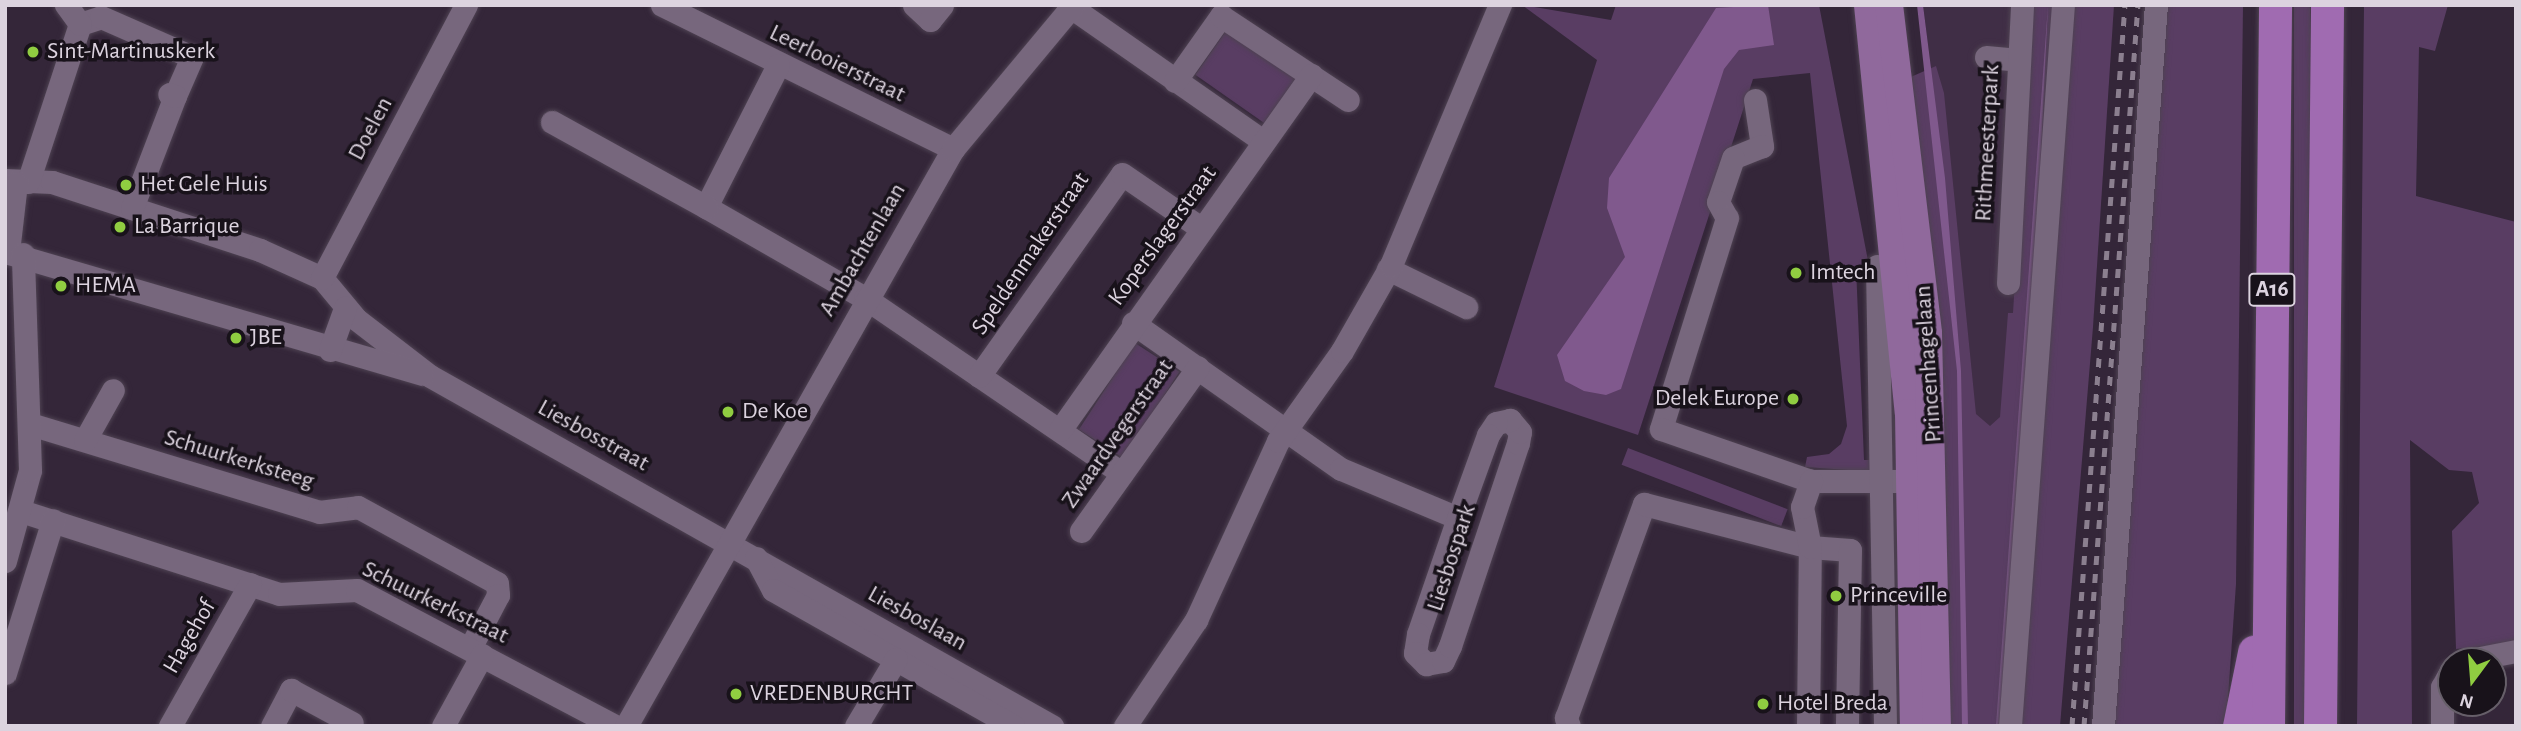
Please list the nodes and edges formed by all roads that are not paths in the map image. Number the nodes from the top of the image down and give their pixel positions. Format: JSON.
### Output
{"nodes":[{"id":1,"x":66,"y":5,"type":"edge"},
{"id":2,"x":466,"y":5,"type":"edge"},
{"id":3,"x":662,"y":5,"type":"edge"},
{"id":4,"x":914,"y":5,"type":"edge"},
{"id":5,"x":942,"y":5,"type":"edge"},
{"id":6,"x":1500,"y":5,"type":"edge"},
{"id":7,"x":1868,"y":5,"type":"edge"},
{"id":8,"x":1889,"y":5,"type":"edge"},
{"id":9,"x":2022,"y":5,"type":"edge"},
{"id":10,"x":2063,"y":5,"type":"edge"},
{"id":11,"x":2156,"y":5,"type":"edge"},
{"id":12,"x":2275,"y":5,"type":"edge"},
{"id":13,"x":2327,"y":5,"type":"edge"},
{"id":14,"x":1071,"y":6,"type":"edge"},
{"id":15,"x":80,"y":24,"type":"junction"},
{"id":16,"x":1986,"y":57,"type":"dead end"},
{"id":17,"x":778,"y":65,"type":"junction"},
{"id":18,"x":2018,"y":70,"type":"junction"},
{"id":19,"x":1311,"y":75,"type":"junction"},
{"id":20,"x":1175,"y":81,"type":"junction"},
{"id":21,"x":1348,"y":100,"type":"dead end"},
{"id":22,"x":1755,"y":100,"type":"dead end"},
{"id":23,"x":552,"y":122,"type":"dead end"},
{"id":24,"x":1263,"y":141,"type":"junction"},
{"id":25,"x":953,"y":149,"type":"junction"},
{"id":26,"x":16,"y":182,"type":"edge"},
{"id":27,"x":706,"y":206,"type":"junction"},
{"id":28,"x":132,"y":208,"type":"junction"},
{"id":29,"x":1201,"y":228,"type":"junction"},
{"id":30,"x":12,"y":253,"type":"edge"},
{"id":31,"x":1877,"y":266,"type":"dead end"},
{"id":32,"x":1388,"y":269,"type":"junction"},
{"id":33,"x":322,"y":278,"type":"junction"},
{"id":34,"x":2008,"y":283,"type":"dead end"},
{"id":35,"x":865,"y":298,"type":"junction"},
{"id":36,"x":1466,"y":307,"type":"dead end"},
{"id":37,"x":345,"y":308,"type":"junction"},
{"id":38,"x":1133,"y":323,"type":"junction"},
{"id":39,"x":330,"y":350,"type":"junction"},
{"id":40,"x":1198,"y":367,"type":"junction"},
{"id":41,"x":430,"y":376,"type":"junction"},
{"id":42,"x":979,"y":376,"type":"junction"},
{"id":43,"x":113,"y":390,"type":"dead end"},
{"id":44,"x":30,"y":424,"type":"junction"},
{"id":45,"x":1060,"y":430,"type":"junction"},
{"id":46,"x":1286,"y":431,"type":"junction"},
{"id":47,"x":85,"y":440,"type":"junction"},
{"id":48,"x":1122,"y":472,"type":"junction"},
{"id":49,"x":1811,"y":481,"type":"junction"},
{"id":50,"x":1910,"y":482,"type":"junction"},
{"id":51,"x":21,"y":511,"type":"junction"},
{"id":52,"x":1458,"y":518,"type":"junction"},
{"id":53,"x":53,"y":520,"type":"junction"},
{"id":54,"x":1081,"y":531,"type":"dead end"},
{"id":55,"x":729,"y":543,"type":"junction"},
{"id":56,"x":1810,"y":547,"type":"junction"},
{"id":57,"x":756,"y":558,"type":"junction"},
{"id":58,"x":5,"y":561,"type":"edge"},
{"id":59,"x":2269,"y":574,"type":"junction"},
{"id":60,"x":250,"y":584,"type":"junction"},
{"id":61,"x":476,"y":652,"type":"junction"},
{"id":62,"x":896,"y":660,"type":"junction"},
{"id":63,"x":5,"y":673,"type":"edge"},
{"id":64,"x":180,"y":722,"type":"edge"},
{"id":65,"x":352,"y":723,"type":"dead end"},
{"id":66,"x":272,"y":726,"type":"edge"},
{"id":67,"x":443,"y":726,"type":"edge"},
{"id":68,"x":615,"y":726,"type":"edge"},
{"id":69,"x":626,"y":726,"type":"edge"},
{"id":70,"x":856,"y":726,"type":"edge"},
{"id":71,"x":1013,"y":726,"type":"edge"},
{"id":72,"x":1052,"y":726,"type":"edge"},
{"id":73,"x":1125,"y":726,"type":"edge"},
{"id":74,"x":1569,"y":726,"type":"edge"},
{"id":75,"x":1808,"y":726,"type":"edge"},
{"id":76,"x":1847,"y":726,"type":"edge"},
{"id":77,"x":1885,"y":726,"type":"edge"},
{"id":78,"x":1914,"y":726,"type":"edge"},
{"id":79,"x":1937,"y":726,"type":"edge"},
{"id":80,"x":2010,"y":726,"type":"edge"},
{"id":81,"x":2103,"y":726,"type":"edge"},
{"id":82,"x":2239,"y":726,"type":"edge"},
{"id":83,"x":2268,"y":726,"type":"edge"},
{"id":84,"x":2320,"y":726,"type":"edge"}],
"edges":[{"from":1,"to":15,"type":"street"},
{"from":2,"to":33,"type":"street","name":"Doelen"},
{"from":3,"to":17,"type":"street","name":"Leerlooierstraat"},
{"from":4,"to":5,"type":"street"},
{"from":6,"to":32,"type":"street"},
{"from":7,"to":50,"type":"main road","name":"Princenhagelaan"},
{"from":8,"to":50,"type":"main road","name":"Princenhagelaan"},
{"from":9,"to":18,"type":"street","name":"Rithmeesterpark"},
{"from":10,"to":80,"type":"street"},
{"from":11,"to":81,"type":"street"},
{"from":12,"to":59,"type":"highway","number":"A16"},
{"from":13,"to":84,"type":"highway","number":"A16"},
{"from":14,"to":20,"type":"street"},
{"from":14,"to":25,"type":"street","name":"Ambachtenlaan"},
{"from":15,"to":26,"type":"street"},
{"from":15,"to":28,"type":"street"},
{"from":16,"to":18,"type":"street"},
{"from":17,"to":25,"type":"street","name":"Leerlooierstraat"},
{"from":17,"to":27,"type":"street"},
{"from":18,"to":34,"type":"street","name":"Rithmeesterpark"},
{"from":19,"to":20,"type":"street"},
{"from":19,"to":21,"type":"street"},
{"from":19,"to":24,"type":"street","name":"Koperslagerstraat"},
{"from":20,"to":24,"type":"street"},
{"from":22,"to":49,"type":"street"},
{"from":23,"to":27,"type":"street","name":"Speldenmakerstraat"},
{"from":24,"to":29,"type":"street","name":"Koperslagerstraat"},
{"from":25,"to":35,"type":"street","name":"Ambachtenlaan"},
{"from":26,"to":28,"type":"street"},
{"from":26,"to":30,"type":"street"},
{"from":27,"to":35,"type":"street","name":"Speldenmakerstraat"},
{"from":28,"to":33,"type":"street"},
{"from":29,"to":38,"type":"street","name":"Koperslagerstraat"},
{"from":29,"to":42,"type":"street","name":"Speldenmakerstraat"},
{"from":30,"to":39,"type":"street","name":"Liesbosstraat"},
{"from":30,"to":44,"type":"street"},
{"from":31,"to":50,"type":"street","name":"Princenhagelaan"},
{"from":32,"to":36,"type":"street"},
{"from":32,"to":46,"type":"street"},
{"from":33,"to":37,"type":"street","name":"Liesbosstraat"},
{"from":35,"to":42,"type":"street","name":"Speldenmakerstraat"},
{"from":35,"to":55,"type":"street","name":"Ambachtenlaan"},
{"from":37,"to":39,"type":"street"},
{"from":37,"to":41,"type":"street","name":"Liesbosstraat"},
{"from":38,"to":40,"type":"street","name":"Zwaardvegerstraat"},
{"from":38,"to":45,"type":"street","name":"Koperslagerstraat"},
{"from":39,"to":41,"type":"street","name":"Liesbosstraat"},
{"from":40,"to":46,"type":"street","name":"Zwaardvegerstraat"},
{"from":40,"to":48,"type":"street","name":"Zwaardvegerstraat"},
{"from":41,"to":55,"type":"street","name":"Liesbosstraat"},
{"from":42,"to":45,"type":"street","name":"Speldenmakerstraat"},
{"from":43,"to":47,"type":"street"},
{"from":44,"to":47,"type":"street","name":"Schuurkerksteeg"},
{"from":44,"to":51,"type":"street"},
{"from":45,"to":48,"type":"street","name":"Speldenmakerstraat"},
{"from":46,"to":52,"type":"street","name":"Liesbospark"},
{"from":46,"to":73,"type":"street"},
{"from":47,"to":61,"type":"street","name":"Schuurkerksteeg"},
{"from":48,"to":54,"type":"street","name":"Zwaardvegerstraat"},
{"from":49,"to":50,"type":"street"},
{"from":49,"to":56,"type":"street"},
{"from":50,"to":77,"type":"street","name":"Princenhagelaan"},
{"from":50,"to":78,"type":"main road","name":"Princenhagelaan"},
{"from":50,"to":79,"type":"main road","name":"Princenhagelaan"},
{"from":51,"to":53,"type":"street","name":"Schuurkerkstraat"},
{"from":51,"to":58,"type":"street"},
{"from":52,"to":52,"type":"street","name":"Liesbospark"},
{"from":53,"to":60,"type":"street","name":"Schuurkerkstraat"},
{"from":53,"to":63,"type":"street"},
{"from":55,"to":57,"type":"street","name":"Liesboslaan"},
{"from":55,"to":69,"type":"street","name":"Ambachtenlaan"},
{"from":56,"to":74,"type":"street"},
{"from":56,"to":75,"type":"street"},
{"from":56,"to":76,"type":"street"},
{"from":57,"to":62,"type":"street","name":"Liesboslaan"},
{"from":57,"to":72,"type":"street","name":"Liesboslaan"},
{"from":59,"to":82,"type":"highway","number":"A16"},
{"from":59,"to":83,"type":"highway","number":"A16"},
{"from":60,"to":61,"type":"street","name":"Schuurkerkstraat"},
{"from":60,"to":64,"type":"street","name":"Hagehof"},
{"from":61,"to":67,"type":"street"},
{"from":61,"to":68,"type":"street","name":"Schuurkerkstraat"},
{"from":62,"to":70,"type":"street"},
{"from":62,"to":71,"type":"street","name":"Liesboslaan"},
{"from":65,"to":66,"type":"street"}]}
